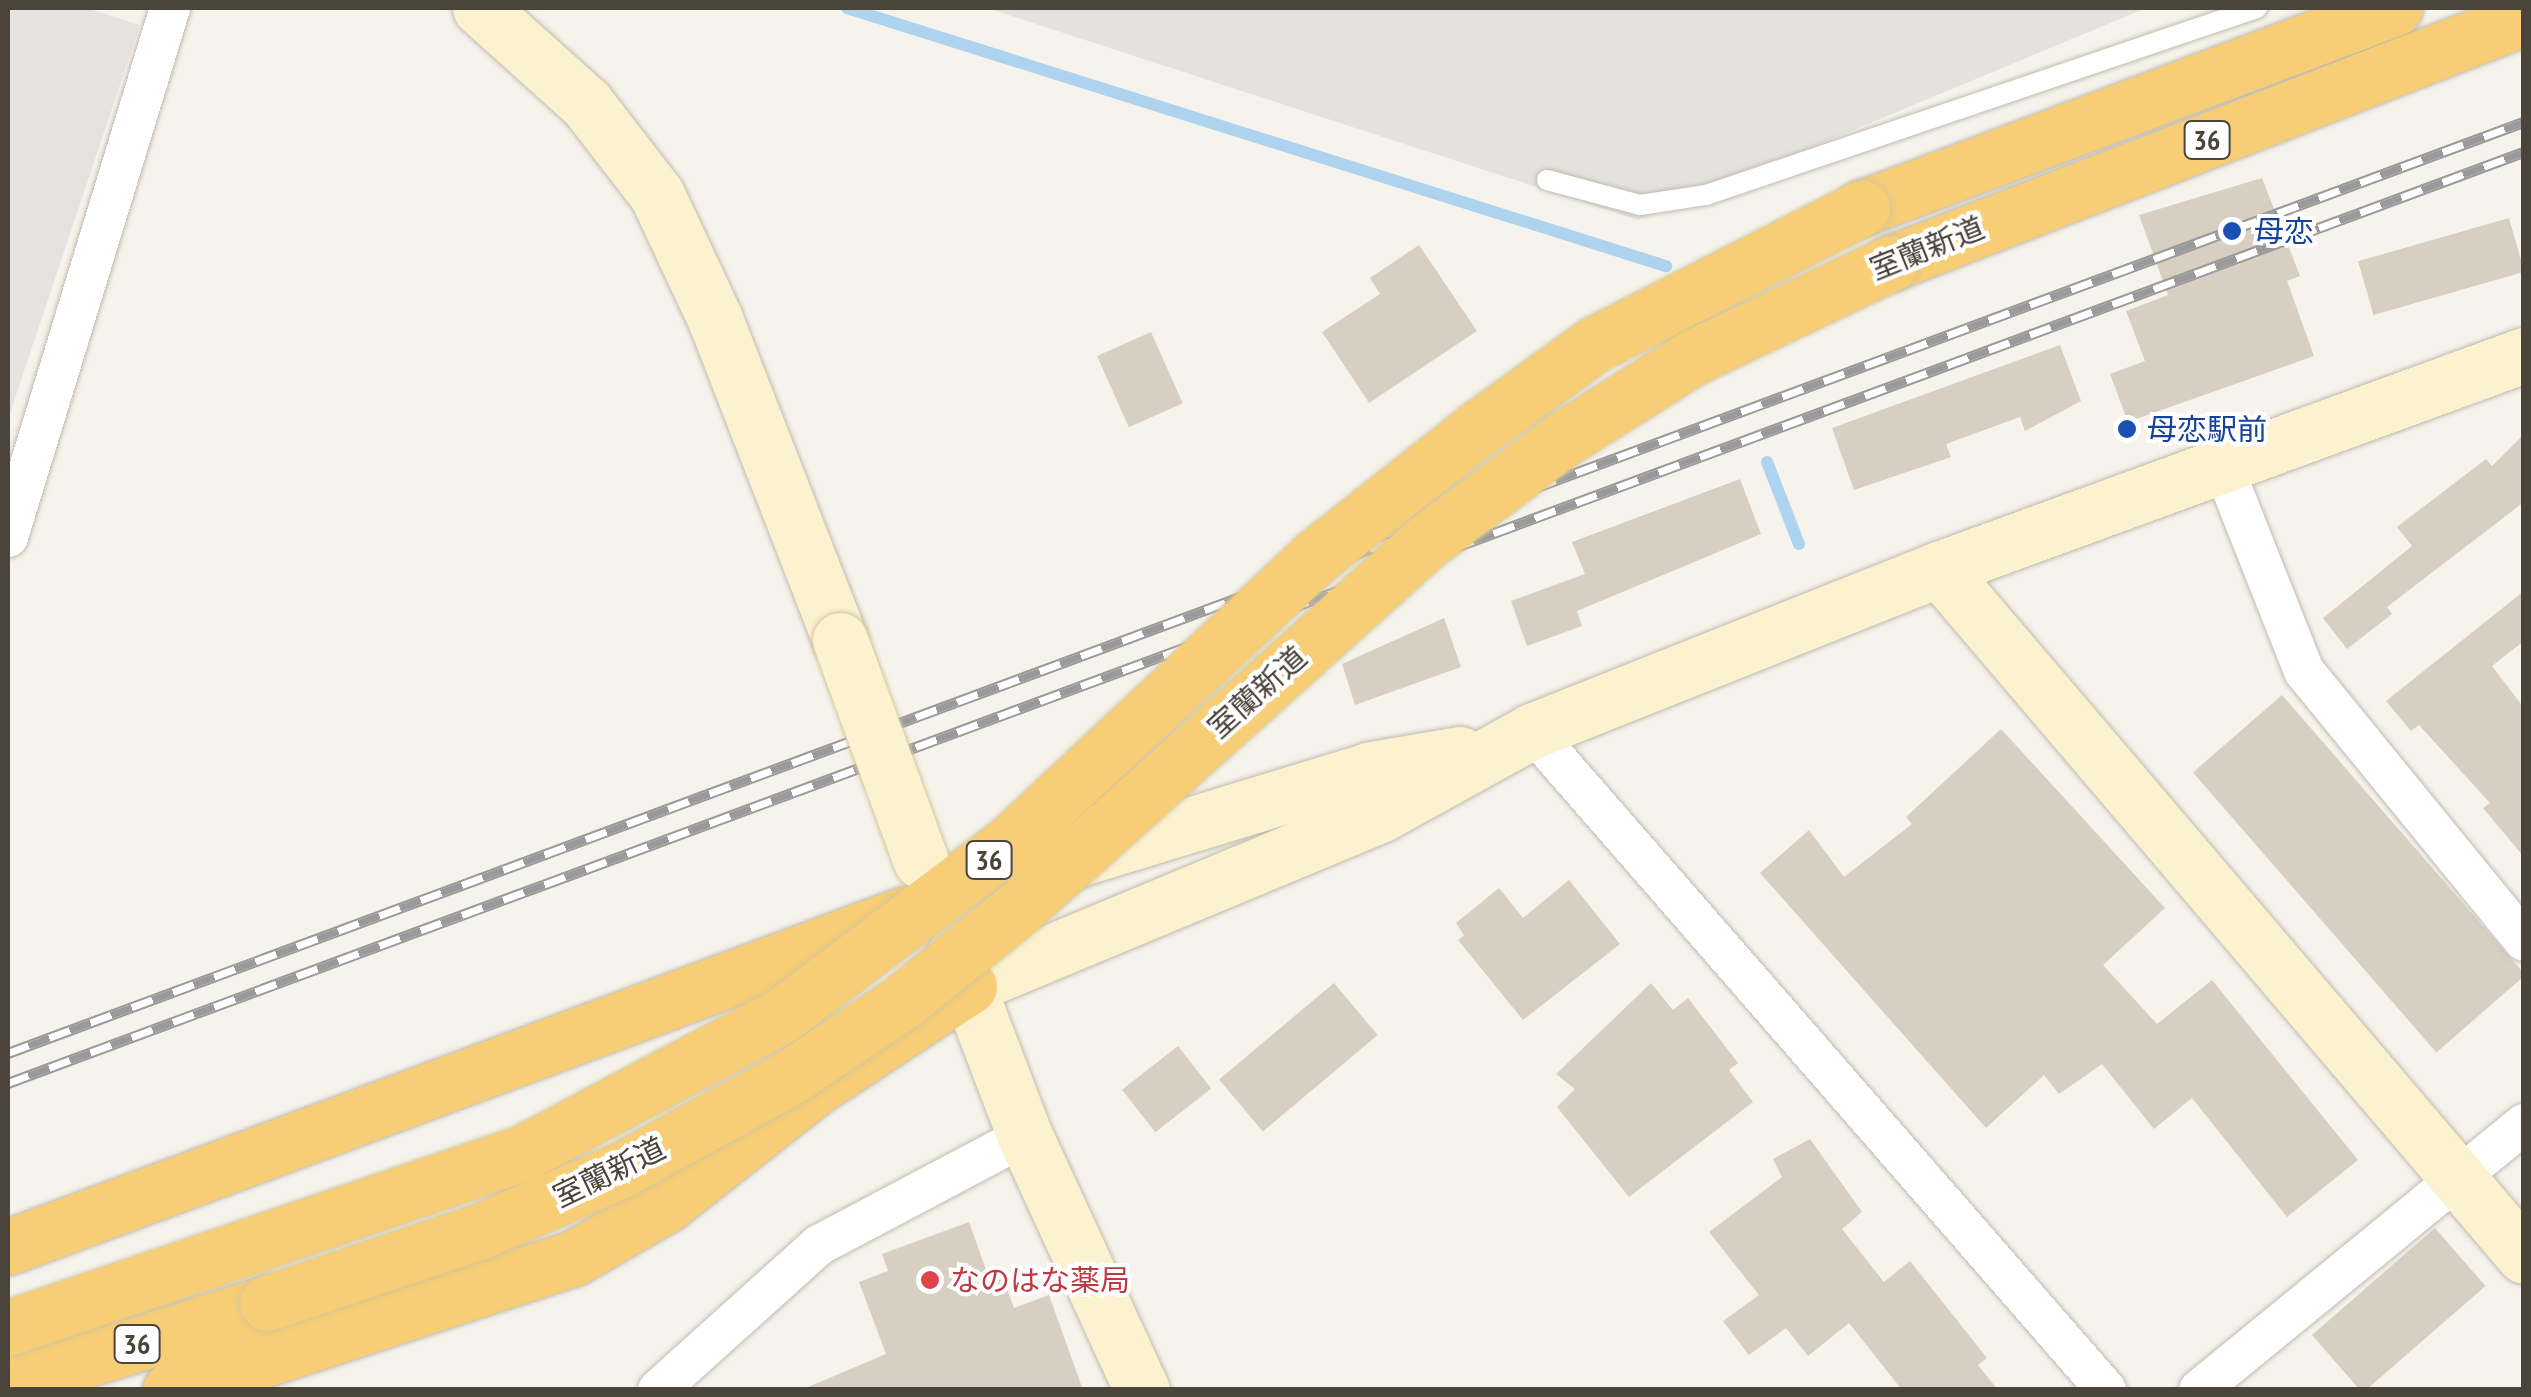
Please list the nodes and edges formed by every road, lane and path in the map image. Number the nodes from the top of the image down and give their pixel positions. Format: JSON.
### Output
{"nodes":[{"id":1,"x":170,"y":8,"type":"edge"},
{"id":2,"x":480,"y":8,"type":"edge"},
{"id":3,"x":2257,"y":8,"type":"edge"},
{"id":4,"x":2395,"y":8,"type":"edge"},
{"id":5,"x":2524,"y":18,"type":"edge"},
{"id":6,"x":1547,"y":180,"type":"dead end"},
{"id":7,"x":2524,"y":354,"type":"edge"},
{"id":8,"x":2222,"y":464,"type":"junction"},
{"id":9,"x":8,"y":537,"type":"edge"},
{"id":10,"x":1939,"y":569,"type":"junction"},
{"id":11,"x":1510,"y":740,"type":"junction"},
{"id":12,"x":928,"y":882,"type":"junction"},
{"id":13,"x":2524,"y":941,"type":"edge"},
{"id":14,"x":969,"y":986,"type":"junction"},
{"id":15,"x":2524,"y":1124,"type":"edge"},
{"id":16,"x":1025,"y":1136,"type":"junction"},
{"id":17,"x":2457,"y":1178,"type":"junction"},
{"id":18,"x":8,"y":1248,"type":"edge"},
{"id":19,"x":2524,"y":1256,"type":"edge"},
{"id":20,"x":8,"y":1328,"type":"edge"},
{"id":21,"x":8,"y":1384,"type":"edge"},
{"id":22,"x":170,"y":1390,"type":"edge"},
{"id":23,"x":658,"y":1390,"type":"edge"},
{"id":24,"x":1142,"y":1390,"type":"edge"},
{"id":25,"x":2106,"y":1390,"type":"edge"},
{"id":26,"x":2199,"y":1390,"type":"edge"}],
"edges":[{"from":1,"to":9,"type":"street"},
{"from":2,"to":12,"type":"street","bridge":true},
{"from":3,"to":6,"type":"lane"},
{"from":4,"to":20,"type":"highway","name":"室蘭新道","number":"36","bridge":true},
{"from":5,"to":21,"type":"highway","name":"室蘭新道","number":"36","bridge":true},
{"from":7,"to":8,"type":"street"},
{"from":8,"to":10,"type":"street"},
{"from":8,"to":13,"type":"street"},
{"from":10,"to":11,"type":"street"},
{"from":10,"to":17,"type":"street"},
{"from":11,"to":12,"type":"street"},
{"from":11,"to":14,"type":"street"},
{"from":11,"to":25,"type":"street"},
{"from":12,"to":14,"type":"street"},
{"from":12,"to":18,"type":"highway"},
{"from":14,"to":16,"type":"street"},
{"from":14,"to":22,"type":"highway"},
{"from":15,"to":17,"type":"street"},
{"from":16,"to":23,"type":"street"},
{"from":16,"to":24,"type":"street"},
{"from":17,"to":19,"type":"street"},
{"from":17,"to":26,"type":"street"}]}
